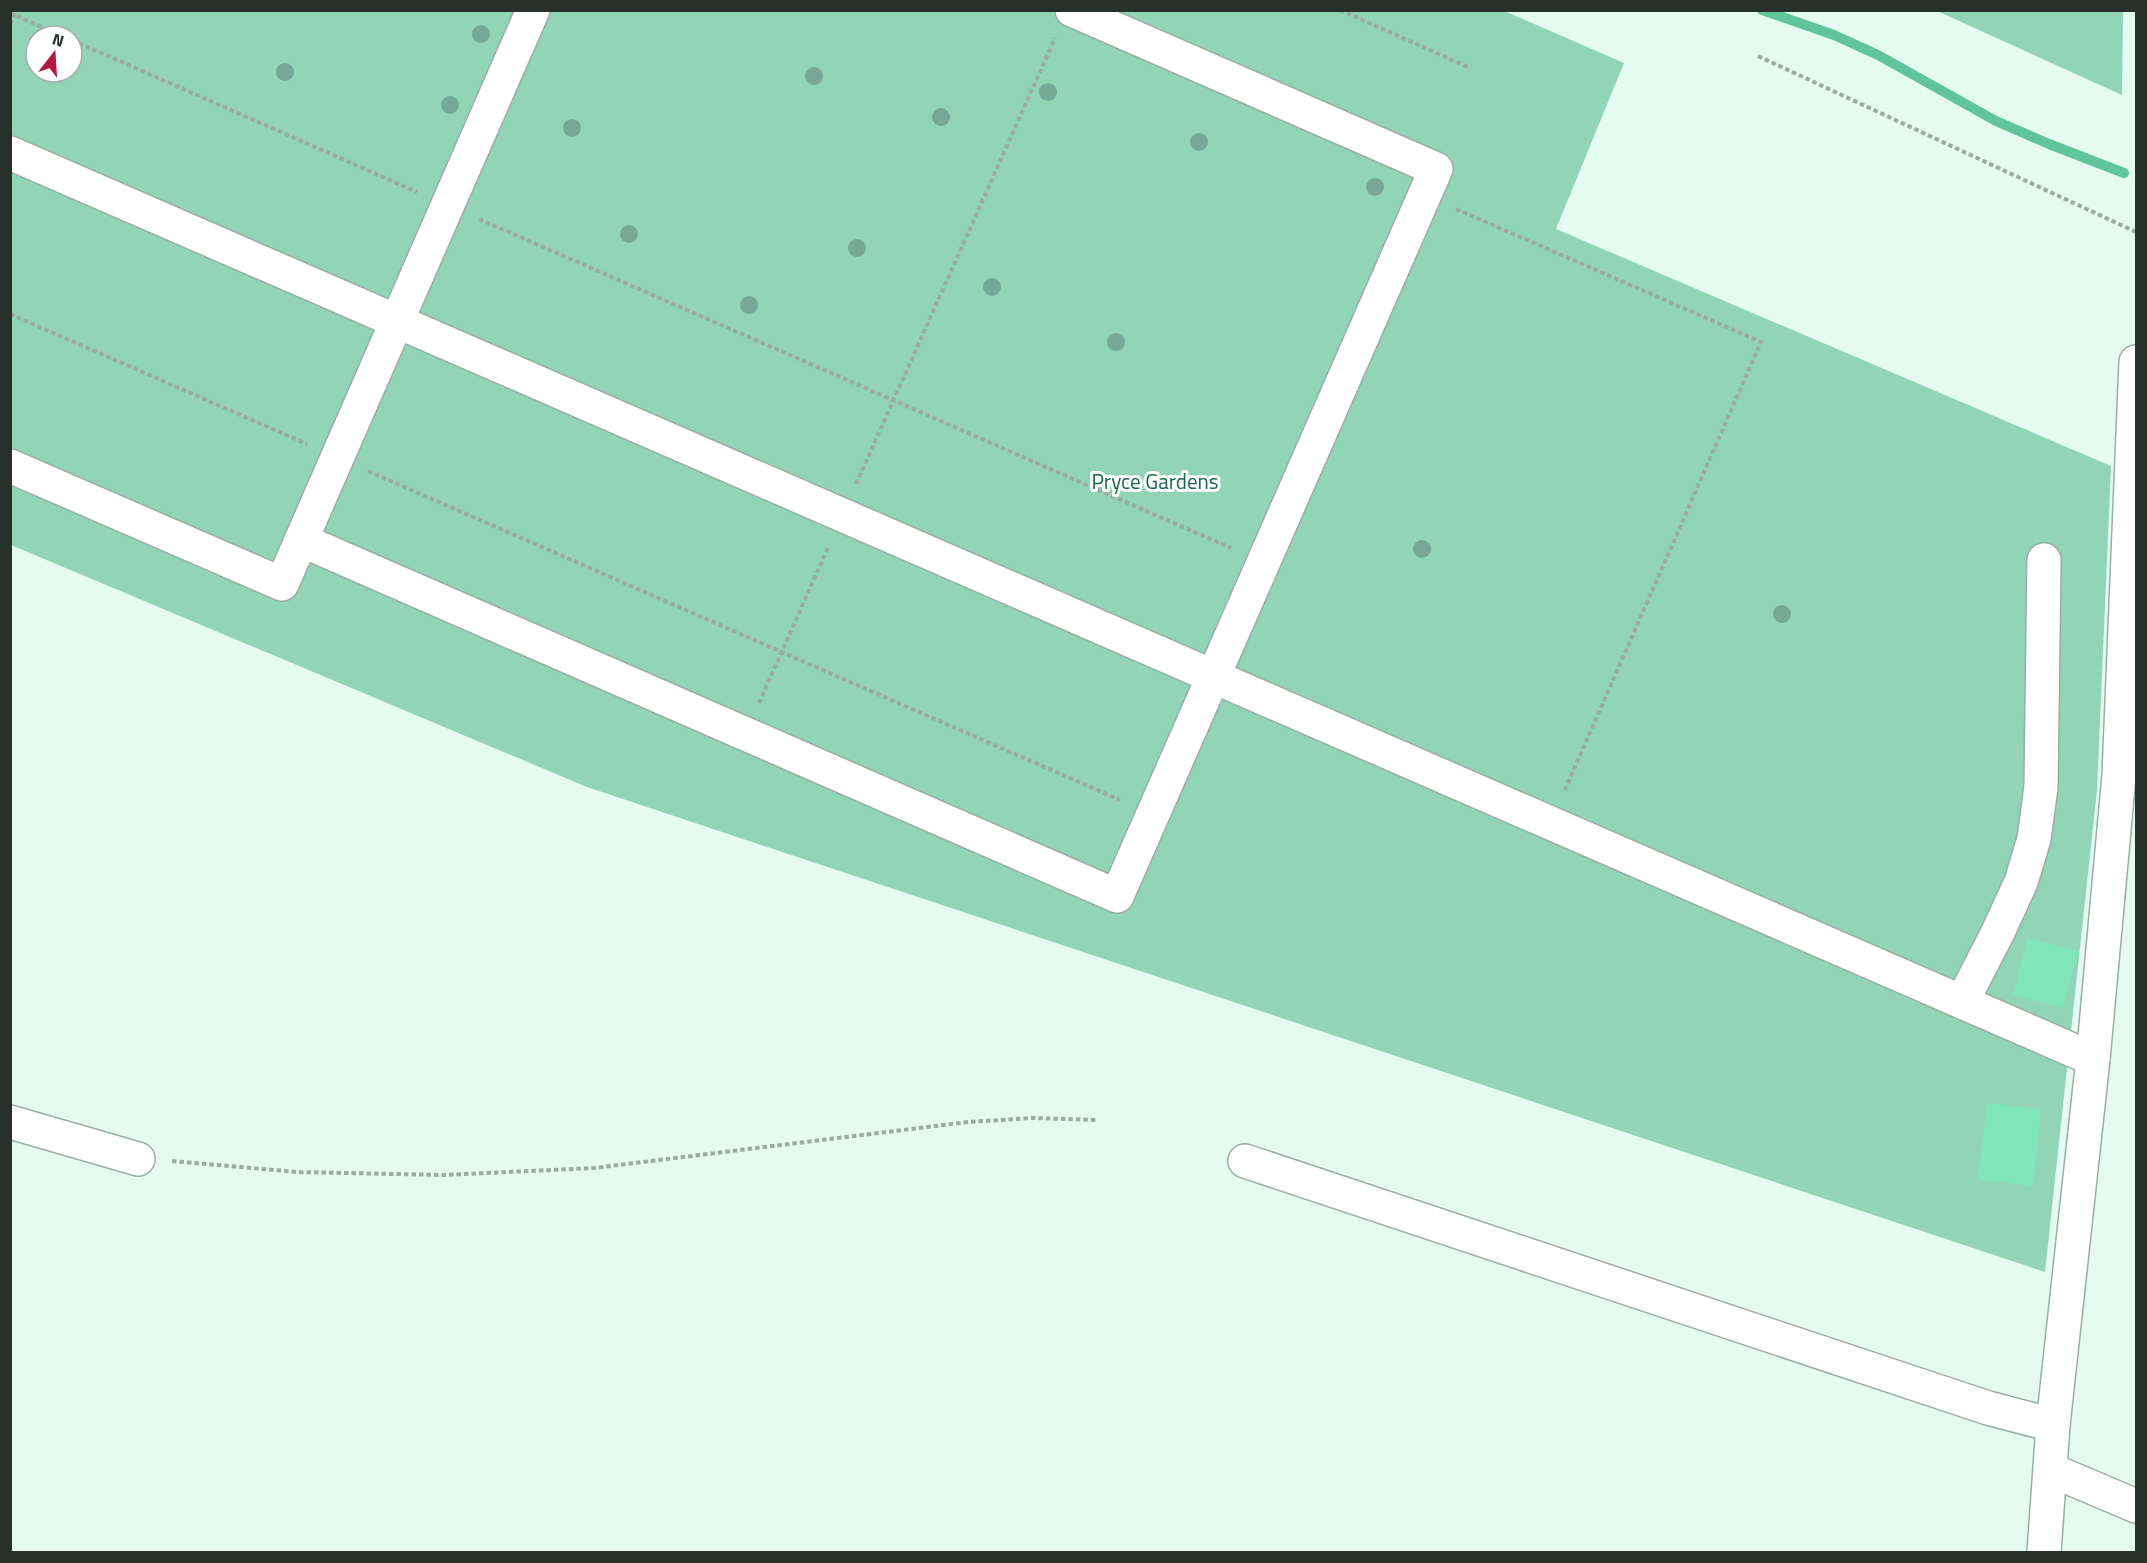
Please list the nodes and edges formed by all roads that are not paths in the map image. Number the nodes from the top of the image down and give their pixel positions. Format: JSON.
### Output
{"nodes":[{"id":1,"x":533,"y":10,"type":"edge"},
{"id":2,"x":1065,"y":21,"type":"edge"},
{"id":3,"x":10,"y":153,"type":"edge"},
{"id":4,"x":397,"y":321,"type":"junction"},
{"id":5,"x":2136,"y":362,"type":"edge"},
{"id":6,"x":10,"y":466,"type":"edge"},
{"id":7,"x":301,"y":540,"type":"junction"},
{"id":8,"x":2044,"y":560,"type":"dead end"},
{"id":9,"x":1214,"y":676,"type":"junction"},
{"id":10,"x":1962,"y":1002,"type":"junction"},
{"id":11,"x":2093,"y":1059,"type":"junction"},
{"id":12,"x":10,"y":1122,"type":"edge"},
{"id":13,"x":138,"y":1158,"type":"road end"},
{"id":14,"x":1245,"y":1161,"type":"dead end"},
{"id":15,"x":2053,"y":1425,"type":"junction"},
{"id":16,"x":2051,"y":1470,"type":"junction"},
{"id":17,"x":2136,"y":1506,"type":"edge"},
{"id":18,"x":2044,"y":1552,"type":"edge"}],
"edges":[{"from":1,"to":4,"type":"street"},
{"from":2,"to":9,"type":"street"},
{"from":3,"to":4,"type":"street"},
{"from":4,"to":7,"type":"street"},
{"from":4,"to":9,"type":"street"},
{"from":5,"to":11,"type":"street"},
{"from":6,"to":7,"type":"street"},
{"from":7,"to":9,"type":"street"},
{"from":8,"to":10,"type":"street"},
{"from":9,"to":10,"type":"street"},
{"from":10,"to":11,"type":"street"},
{"from":11,"to":15,"type":"street"},
{"from":12,"to":13,"type":"street"},
{"from":14,"to":15,"type":"street"},
{"from":15,"to":16,"type":"street"},
{"from":16,"to":17,"type":"street"},
{"from":16,"to":18,"type":"street"}]}
